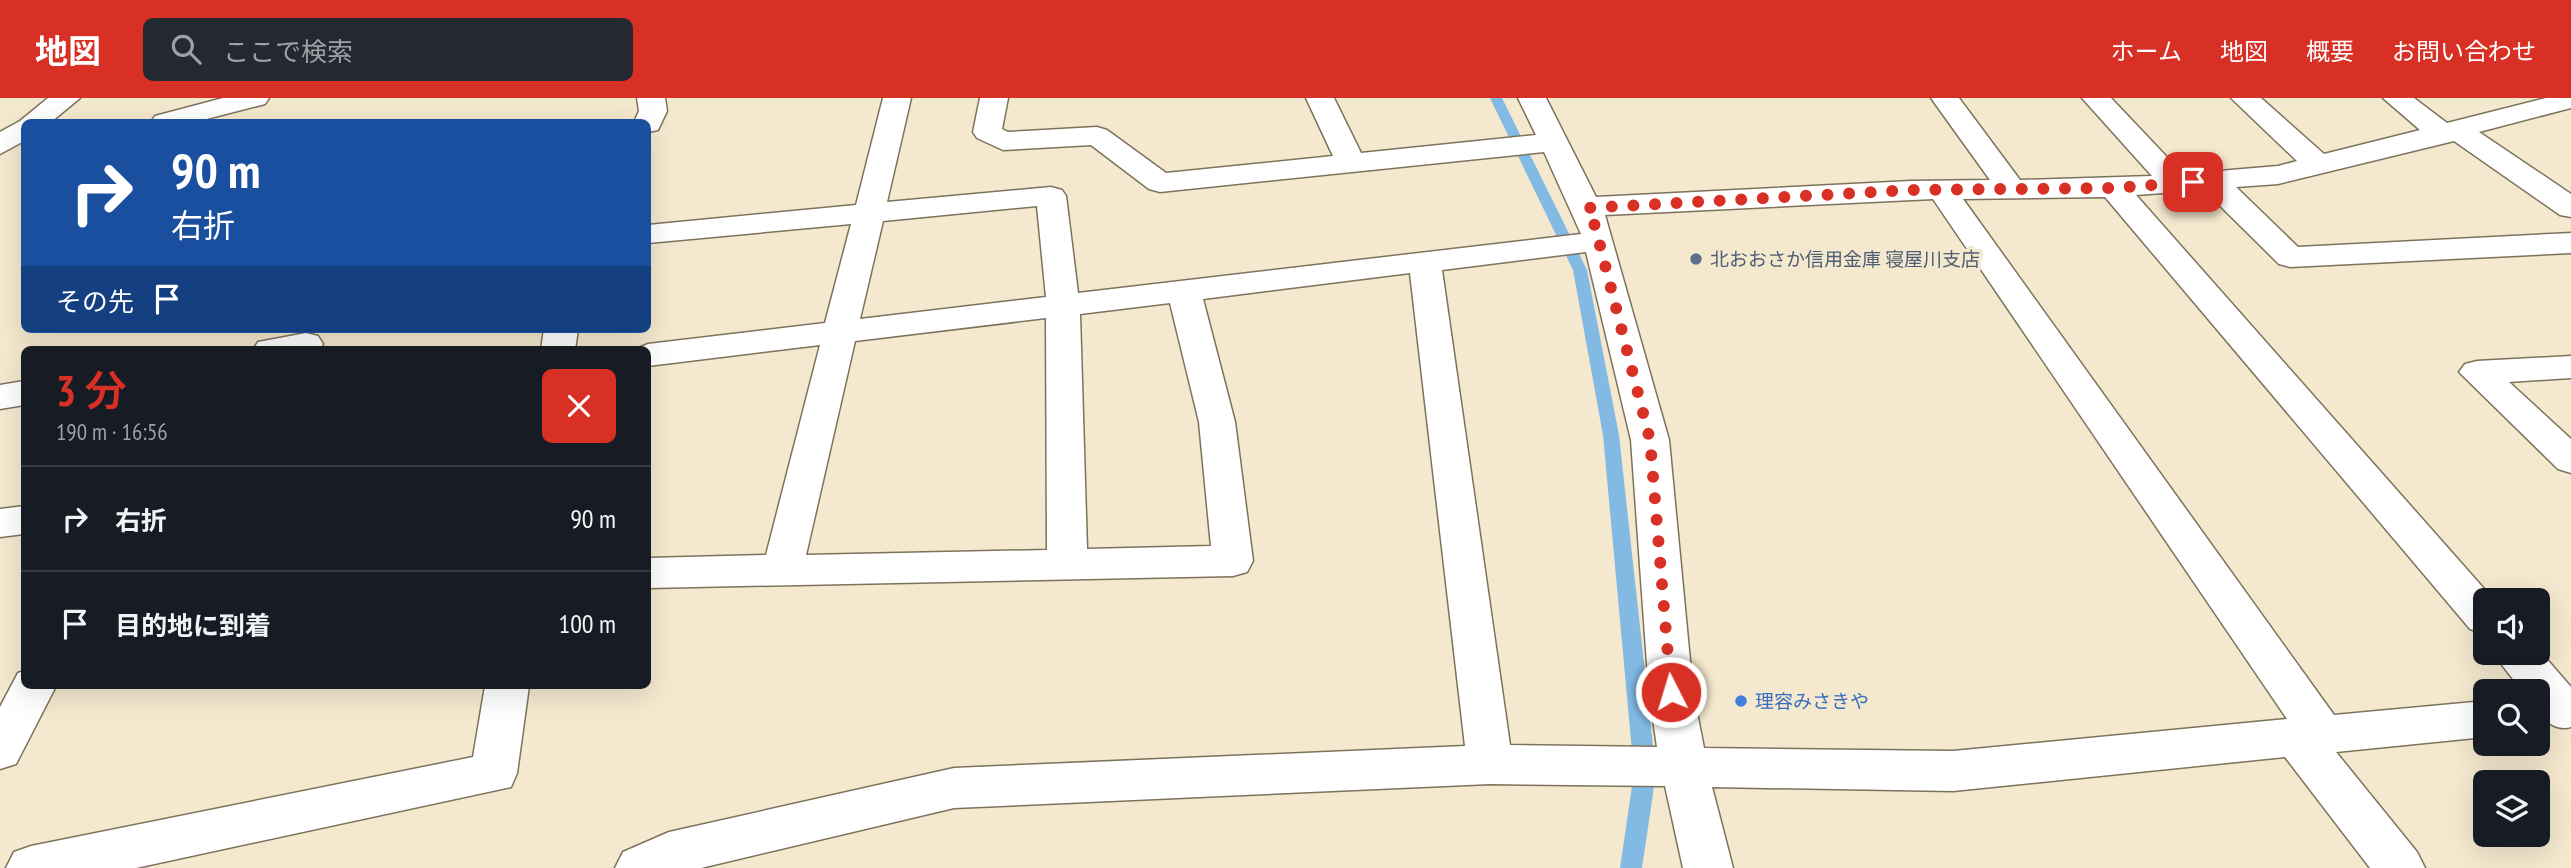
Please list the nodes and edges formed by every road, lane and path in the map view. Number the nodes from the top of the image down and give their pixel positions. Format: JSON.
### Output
{"nodes":[{"id":1,"x":66,"y":98,"type":"edge"},
{"id":2,"x":256,"y":98,"type":"edge"},
{"id":3,"x":651,"y":98,"type":"edge"},
{"id":4,"x":897,"y":98,"type":"edge"},
{"id":5,"x":994,"y":98,"type":"edge"},
{"id":6,"x":1320,"y":98,"type":"edge"},
{"id":7,"x":1532,"y":98,"type":"edge"},
{"id":8,"x":1537,"y":98,"type":"edge"},
{"id":9,"x":1945,"y":98,"type":"edge"},
{"id":10,"x":2096,"y":98,"type":"edge"},
{"id":11,"x":2245,"y":98,"type":"edge"},
{"id":12,"x":2397,"y":98,"type":"edge"},
{"id":13,"x":2552,"y":101,"type":"edge"},
{"id":14,"x":38,"y":119,"type":"edge"},
{"id":15,"x":176,"y":119,"type":"edge"},
{"id":16,"x":650,"y":119,"type":"edge"},
{"id":17,"x":21,"y":131,"type":"edge"},
{"id":18,"x":2451,"y":133,"type":"junction"},
{"id":19,"x":1544,"y":143,"type":"junction"},
{"id":20,"x":0,"y":145,"type":"edge"},
{"id":21,"x":21,"y":157,"type":"edge"},
{"id":22,"x":0,"y":161,"type":"edge"},
{"id":23,"x":1351,"y":163,"type":"junction"},
{"id":24,"x":2320,"y":166,"type":"junction"},
{"id":25,"x":2212,"y":181,"type":"junction"},
{"id":26,"x":2175,"y":183,"type":"junction"},
{"id":27,"x":2113,"y":188,"type":"junction"},
{"id":28,"x":2011,"y":189,"type":"junction"},
{"id":29,"x":1942,"y":190,"type":"junction"},
{"id":30,"x":2571,"y":208,"type":"edge"},
{"id":31,"x":870,"y":212,"type":"junction"},
{"id":32,"x":651,"y":234,"type":"edge"},
{"id":33,"x":1580,"y":234,"type":"junction"},
{"id":34,"x":2571,"y":243,"type":"edge"},
{"id":35,"x":1425,"y":262,"type":"junction"},
{"id":36,"x":1184,"y":290,"type":"junction"},
{"id":37,"x":1063,"y":305,"type":"junction"},
{"id":38,"x":842,"y":332,"type":"junction"},
{"id":39,"x":306,"y":344,"type":"dead end"},
{"id":40,"x":294,"y":346,"type":"edge"},
{"id":41,"x":651,"y":355,"type":"edge"},
{"id":42,"x":2571,"y":368,"type":"edge"},
{"id":43,"x":21,"y":394,"type":"edge"},
{"id":44,"x":0,"y":397,"type":"edge"},
{"id":45,"x":2571,"y":460,"type":"edge"},
{"id":46,"x":21,"y":520,"type":"edge"},
{"id":47,"x":0,"y":523,"type":"edge"},
{"id":48,"x":1067,"y":566,"type":"junction"},
{"id":49,"x":782,"y":572,"type":"junction"},
{"id":50,"x":651,"y":573,"type":"edge"},
{"id":51,"x":2473,"y":604,"type":"edge"},
{"id":52,"x":2524,"y":665,"type":"edge"},
{"id":53,"x":32,"y":689,"type":"edge"},
{"id":54,"x":507,"y":689,"type":"edge"},
{"id":55,"x":2558,"y":712,"type":"edge"},
{"id":56,"x":2473,"y":720,"type":"edge"},
{"id":57,"x":2309,"y":736,"type":"junction"},
{"id":58,"x":0,"y":750,"type":"edge"},
{"id":59,"x":1490,"y":764,"type":"junction"},
{"id":60,"x":1659,"y":768,"type":"junction"},
{"id":61,"x":31,"y":868,"type":"edge"},
{"id":62,"x":640,"y":868,"type":"edge"},
{"id":63,"x":1708,"y":868,"type":"edge"},
{"id":64,"x":2400,"y":868,"type":"edge"}],
"edges":[{"from":1,"to":14,"type":"street"},
{"from":2,"to":15,"type":"street"},
{"from":3,"to":16,"type":"street"},
{"from":4,"to":31,"type":"street"},
{"from":5,"to":23,"type":"street"},
{"from":6,"to":23,"type":"street"},
{"from":7,"to":8,"type":"street"},
{"from":7,"to":19,"type":"street"},
{"from":9,"to":28,"type":"street"},
{"from":10,"to":26,"type":"street"},
{"from":11,"to":24,"type":"street"},
{"from":12,"to":18,"type":"street"},
{"from":13,"to":18,"type":"street"},
{"from":17,"to":20,"type":"street"},
{"from":18,"to":24,"type":"street"},
{"from":18,"to":30,"type":"street"},
{"from":19,"to":23,"type":"street"},
{"from":19,"to":33,"type":"street"},
{"from":21,"to":22,"type":"street"},
{"from":24,"to":25,"type":"street"},
{"from":25,"to":26,"type":"street"},
{"from":25,"to":34,"type":"street"},
{"from":26,"to":27,"type":"street"},
{"from":27,"to":28,"type":"street"},
{"from":27,"to":51,"type":"street"},
{"from":28,"to":29,"type":"street"},
{"from":29,"to":33,"type":"street"},
{"from":29,"to":57,"type":"street"},
{"from":31,"to":32,"type":"street"},
{"from":31,"to":37,"type":"street"},
{"from":31,"to":38,"type":"street"},
{"from":33,"to":35,"type":"street"},
{"from":33,"to":60,"type":"street"},
{"from":35,"to":36,"type":"street"},
{"from":35,"to":59,"type":"street"},
{"from":36,"to":37,"type":"street"},
{"from":36,"to":48,"type":"street"},
{"from":37,"to":38,"type":"street"},
{"from":37,"to":48,"type":"street"},
{"from":38,"to":41,"type":"street"},
{"from":38,"to":49,"type":"street"},
{"from":39,"to":40,"type":"street"},
{"from":42,"to":45,"type":"street"},
{"from":43,"to":44,"type":"street"},
{"from":46,"to":47,"type":"street"},
{"from":48,"to":49,"type":"street"},
{"from":49,"to":50,"type":"street"},
{"from":52,"to":55,"type":"street"},
{"from":53,"to":58,"type":"street"},
{"from":54,"to":61,"type":"street"},
{"from":56,"to":57,"type":"street"},
{"from":57,"to":60,"type":"street"},
{"from":57,"to":64,"type":"street"},
{"from":59,"to":60,"type":"street"},
{"from":59,"to":62,"type":"street"},
{"from":60,"to":63,"type":"street"}]}
